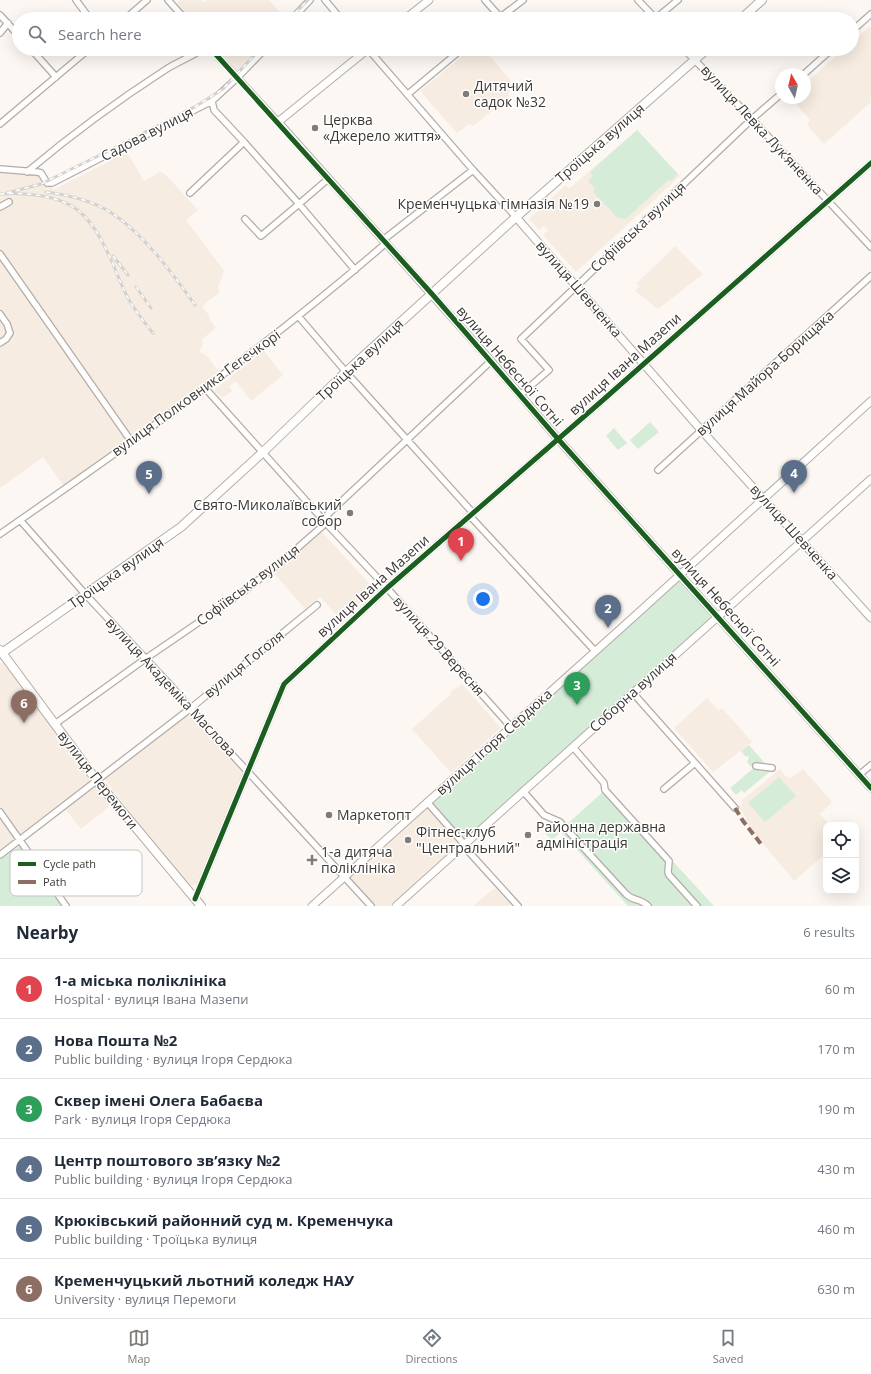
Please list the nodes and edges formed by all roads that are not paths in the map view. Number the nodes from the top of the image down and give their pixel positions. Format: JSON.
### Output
{"nodes":[{"id":1,"x":76,"y":0,"type":"edge"},
{"id":2,"x":148,"y":0,"type":"edge"},
{"id":3,"x":168,"y":0,"type":"edge"},
{"id":4,"x":310,"y":0,"type":"edge"},
{"id":5,"x":325,"y":0,"type":"edge"},
{"id":6,"x":429,"y":0,"type":"edge"},
{"id":7,"x":485,"y":0,"type":"edge"},
{"id":8,"x":522,"y":0,"type":"edge"},
{"id":9,"x":638,"y":0,"type":"edge"},
{"id":10,"x":678,"y":0,"type":"edge"},
{"id":11,"x":762,"y":0,"type":"edge"},
{"id":12,"x":85,"y":12,"type":"edge"},
{"id":13,"x":133,"y":12,"type":"edge"},
{"id":14,"x":179,"y":12,"type":"edge"},
{"id":15,"x":299,"y":12,"type":"edge"},
{"id":16,"x":335,"y":12,"type":"edge"},
{"id":17,"x":414,"y":12,"type":"edge"},
{"id":18,"x":494,"y":12,"type":"edge"},
{"id":19,"x":507,"y":12,"type":"edge"},
{"id":20,"x":649,"y":12,"type":"edge"},
{"id":21,"x":663,"y":12,"type":"edge"},
{"id":22,"x":749,"y":12,"type":"edge"},
{"id":23,"x":871,"y":14,"type":"edge"},
{"id":24,"x":0,"y":15,"type":"edge"},
{"id":25,"x":8,"y":24,"type":"junction"},
{"id":26,"x":859,"y":25,"type":"edge"},
{"id":27,"x":12,"y":28,"type":"edge"},
{"id":28,"x":0,"y":33,"type":"edge"},
{"id":29,"x":37,"y":56,"type":"edge"},
{"id":30,"x":81,"y":56,"type":"edge"},
{"id":31,"x":190,"y":56,"type":"edge"},
{"id":32,"x":217,"y":56,"type":"edge"},
{"id":33,"x":258,"y":56,"type":"edge"},
{"id":34,"x":359,"y":56,"type":"edge"},
{"id":35,"x":374,"y":56,"type":"edge"},
{"id":36,"x":454,"y":56,"type":"edge"},
{"id":37,"x":691,"y":56,"type":"edge"},
{"id":38,"x":699,"y":56,"type":"edge"},
{"id":39,"x":824,"y":56,"type":"edge"},
{"id":40,"x":695,"y":60,"type":"junction"},
{"id":41,"x":811,"y":68,"type":"edge"},
{"id":42,"x":56,"y":77,"type":"junction"},
{"id":43,"x":237,"y":78,"type":"junction"},
{"id":44,"x":408,"y":94,"type":"junction"},
{"id":45,"x":775,"y":99,"type":"edge"},
{"id":46,"x":212,"y":101,"type":"junction"},
{"id":47,"x":752,"y":120,"type":"junction"},
{"id":48,"x":278,"y":122,"type":"junction"},
{"id":49,"x":0,"y":124,"type":"edge"},
{"id":50,"x":244,"y":142,"type":"junction"},
{"id":51,"x":871,"y":163,"type":"edge"},
{"id":52,"x":0,"y":169,"type":"edge"},
{"id":53,"x":473,"y":170,"type":"junction"},
{"id":54,"x":27,"y":172,"type":"junction"},
{"id":55,"x":328,"y":179,"type":"junction"},
{"id":56,"x":190,"y":193,"type":"dead end"},
{"id":57,"x":828,"y":200,"type":"junction"},
{"id":58,"x":9,"y":202,"type":"dead end"},
{"id":59,"x":299,"y":204,"type":"junction"},
{"id":60,"x":0,"y":207,"type":"edge"},
{"id":61,"x":516,"y":217,"type":"junction"},
{"id":62,"x":245,"y":219,"type":"dead end"},
{"id":63,"x":384,"y":242,"type":"junction"},
{"id":64,"x":871,"y":247,"type":"edge"},
{"id":65,"x":0,"y":254,"type":"edge"},
{"id":66,"x":355,"y":270,"type":"junction"},
{"id":67,"x":871,"y":276,"type":"edge"},
{"id":68,"x":576,"y":286,"type":"junction"},
{"id":69,"x":432,"y":294,"type":"junction"},
{"id":70,"x":0,"y":314,"type":"edge"},
{"id":71,"x":299,"y":317,"type":"junction"},
{"id":72,"x":0,"y":343,"type":"edge"},
{"id":73,"x":492,"y":361,"type":"junction"},
{"id":74,"x":644,"y":363,"type":"junction"},
{"id":75,"x":346,"y":372,"type":"junction"},
{"id":76,"x":205,"y":388,"type":"junction"},
{"id":77,"x":520,"y":395,"type":"junction"},
{"id":78,"x":871,"y":401,"type":"edge"},
{"id":79,"x":702,"y":431,"type":"junction"},
{"id":80,"x":407,"y":439,"type":"junction"},
{"id":81,"x":558,"y":439,"type":"junction"},
{"id":82,"x":131,"y":441,"type":"junction"},
{"id":83,"x":262,"y":453,"type":"junction"},
{"id":84,"x":658,"y":470,"type":"dead end"},
{"id":85,"x":871,"y":479,"type":"edge"},
{"id":86,"x":764,"y":499,"type":"junction"},
{"id":87,"x":471,"y":515,"type":"junction"},
{"id":88,"x":20,"y":520,"type":"junction"},
{"id":89,"x":326,"y":524,"type":"junction"},
{"id":90,"x":0,"y":534,"type":"edge"},
{"id":91,"x":802,"y":541,"type":"junction"},
{"id":92,"x":680,"y":575,"type":"junction"},
{"id":93,"x":388,"y":588,"type":"junction"},
{"id":94,"x":86,"y":595,"type":"junction"},
{"id":95,"x":317,"y":605,"type":"dead end"},
{"id":96,"x":717,"y":615,"type":"junction"},
{"id":97,"x":871,"y":618,"type":"edge"},
{"id":98,"x":595,"y":651,"type":"junction"},
{"id":99,"x":1,"y":653,"type":"edge"},
{"id":100,"x":145,"y":659,"type":"junction"},
{"id":101,"x":633,"y":693,"type":"junction"},
{"id":102,"x":191,"y":708,"type":"junction"},
{"id":103,"x":55,"y":724,"type":"junction"},
{"id":104,"x":511,"y":727,"type":"junction"},
{"id":105,"x":573,"y":747,"type":"junction"},
{"id":106,"x":694,"y":763,"type":"junction"},
{"id":107,"x":871,"y":765,"type":"edge"},
{"id":108,"x":756,"y":766,"type":"dead end"},
{"id":109,"x":772,"y":768,"type":"dead end"},
{"id":110,"x":248,"y":772,"type":"junction"},
{"id":111,"x":859,"y":775,"type":"junction"},
{"id":112,"x":97,"y":781,"type":"junction"},
{"id":113,"x":871,"y":788,"type":"edge"},
{"id":114,"x":664,"y":789,"type":"dead end"},
{"id":115,"x":524,"y":791,"type":"junction"},
{"id":116,"x":427,"y":802,"type":"junction"},
{"id":117,"x":735,"y":808,"type":"dead end"},
{"id":118,"x":0,"y":812,"type":"edge"},
{"id":119,"x":19,"y":841,"type":"junction"},
{"id":120,"x":464,"y":844,"type":"junction"},
{"id":121,"x":26,"y":850,"type":"edge"},
{"id":122,"x":0,"y":855,"type":"edge"},
{"id":123,"x":344,"y":876,"type":"junction"},
{"id":124,"x":59,"y":896,"type":"edge"},
{"id":125,"x":195,"y":899,"type":"junction"},
{"id":126,"x":66,"y":906,"type":"edge"},
{"id":127,"x":201,"y":906,"type":"edge"},
{"id":128,"x":312,"y":906,"type":"edge"},
{"id":129,"x":371,"y":906,"type":"edge"},
{"id":130,"x":396,"y":906,"type":"edge"},
{"id":131,"x":518,"y":906,"type":"edge"},
{"id":132,"x":648,"y":906,"type":"edge"},
{"id":133,"x":697,"y":906,"type":"edge"}],
"edges":[{"from":1,"to":12,"type":"street"},
{"from":2,"to":13,"type":"street"},
{"from":3,"to":14,"type":"street"},
{"from":4,"to":15,"type":"street"},
{"from":5,"to":16,"type":"street"},
{"from":6,"to":17,"type":"street"},
{"from":7,"to":18,"type":"street"},
{"from":8,"to":19,"type":"street"},
{"from":9,"to":20,"type":"street"},
{"from":10,"to":21,"type":"street"},
{"from":11,"to":22,"type":"main road"},
{"from":23,"to":26,"type":"street"},
{"from":24,"to":25,"type":"street"},
{"from":25,"to":27,"type":"street"},
{"from":25,"to":28,"type":"street"},
{"from":29,"to":42,"type":"street"},
{"from":30,"to":42,"type":"street"},
{"from":31,"to":54,"type":"street"},
{"from":32,"to":43,"type":"street","name":"вулиця Небесної Сотні"},
{"from":33,"to":43,"type":"street","name":"Садова вулиця"},
{"from":34,"to":48,"type":"street"},
{"from":35,"to":44,"type":"street","name":"вулиця Шевченка"},
{"from":36,"to":44,"type":"street"},
{"from":37,"to":40,"type":"street","name":"вулиця Левка Лукʼяненка"},
{"from":38,"to":40,"type":"main road","name":"Троїцька вулиця"},
{"from":39,"to":41,"type":"street"},
{"from":40,"to":47,"type":"street","name":"вулиця Левка Лукʼяненка"},
{"from":40,"to":61,"type":"main road","name":"Троїцька вулиця"},
{"from":42,"to":49,"type":"street"},
{"from":43,"to":46,"type":"street","name":"Садова вулиця"},
{"from":43,"to":48,"type":"street","name":"вулиця Небесної Сотні"},
{"from":44,"to":53,"type":"street","name":"вулиця Шевченка"},
{"from":45,"to":47,"type":"street","name":"Софіївська вулиця"},
{"from":46,"to":50,"type":"street"},
{"from":46,"to":54,"type":"street","name":"Садова вулиця"},
{"from":47,"to":57,"type":"street","name":"вулиця Левка Лукʼяненка"},
{"from":47,"to":68,"type":"street","name":"Софіївська вулиця"},
{"from":48,"to":55,"type":"street","name":"вулиця Небесної Сотні"},
{"from":50,"to":56,"type":"street"},
{"from":50,"to":59,"type":"street"},
{"from":51,"to":57,"type":"street","name":"вулиця Івана Мазепи"},
{"from":52,"to":54,"type":"street"},
{"from":53,"to":61,"type":"street","name":"вулиця Шевченка"},
{"from":53,"to":63,"type":"street","name":"вулиця Полковника Гегечкорі"},
{"from":55,"to":59,"type":"street"},
{"from":55,"to":63,"type":"street","name":"вулиця Небесної Сотні"},
{"from":57,"to":64,"type":"street","name":"вулиця Левка Лукʼяненка"},
{"from":57,"to":74,"type":"street","name":"вулиця Івана Мазепи"},
{"from":58,"to":60,"type":"street"},
{"from":59,"to":62,"type":"street"},
{"from":59,"to":66,"type":"street"},
{"from":61,"to":68,"type":"street","name":"вулиця Шевченка"},
{"from":61,"to":69,"type":"main road","name":"Троїцька вулиця"},
{"from":63,"to":66,"type":"street","name":"вулиця Полковника Гегечкорі"},
{"from":63,"to":69,"type":"street","name":"вулиця Небесної Сотні"},
{"from":65,"to":82,"type":"street"},
{"from":66,"to":71,"type":"street","name":"вулиця Полковника Гегечкорі"},
{"from":67,"to":79,"type":"street","name":"вулиця Майора Борищака"},
{"from":68,"to":74,"type":"street","name":"вулиця Шевченка"},
{"from":68,"to":77,"type":"street","name":"Софіївська вулиця"},
{"from":69,"to":73,"type":"street","name":"вулиця Небесної Сотні"},
{"from":69,"to":75,"type":"main road","name":"Троїцька вулиця"},
{"from":70,"to":72,"type":"street"},
{"from":71,"to":75,"type":"street"},
{"from":71,"to":76,"type":"street","name":"вулиця Полковника Гегечкорі"},
{"from":73,"to":77,"type":"street","name":"вулиця Небесної Сотні"},
{"from":73,"to":80,"type":"street","name":"Софіївська вулиця"},
{"from":74,"to":79,"type":"street","name":"вулиця Шевченка"},
{"from":74,"to":81,"type":"street","name":"вулиця Івана Мазепи"},
{"from":75,"to":80,"type":"street"},
{"from":75,"to":83,"type":"main road","name":"Троїцька вулиця"},
{"from":76,"to":82,"type":"street","name":"вулиця Полковника Гегечкорі"},
{"from":76,"to":83,"type":"street","name":"вулиця 29 Вересня"},
{"from":77,"to":81,"type":"street","name":"вулиця Небесної Сотні"},
{"from":78,"to":86,"type":"street","name":"вулиця Ігоря Сердюка"},
{"from":79,"to":84,"type":"street","name":"вулиця Майора Борищака"},
{"from":79,"to":86,"type":"street","name":"вулиця Шевченка"},
{"from":80,"to":87,"type":"street"},
{"from":80,"to":89,"type":"street","name":"Софіївська вулиця"},
{"from":81,"to":87,"type":"street","name":"вулиця Івана Мазепи"},
{"from":81,"to":92,"type":"street","name":"вулиця Небесної Сотні"},
{"from":82,"to":88,"type":"street","name":"вулиця Полковника Гегечкорі"},
{"from":83,"to":89,"type":"street","name":"вулиця 29 Вересня"},
{"from":83,"to":94,"type":"main road","name":"Троїцька вулиця"},
{"from":85,"to":91,"type":"street","name":"Соборна вулиця"},
{"from":86,"to":91,"type":"street","name":"вулиця Шевченка"},
{"from":86,"to":92,"type":"street","name":"вулиця Ігоря Сердюка"},
{"from":87,"to":93,"type":"street","name":"вулиця Івана Мазепи"},
{"from":87,"to":98,"type":"street"},
{"from":88,"to":90,"type":"street","name":"вулиця Полковника Гегечкорі"},
{"from":88,"to":94,"type":"street","name":"вулиця Академіка Маслова"},
{"from":89,"to":93,"type":"street","name":"вулиця 29 Вересня"},
{"from":89,"to":100,"type":"street","name":"Софіївська вулиця"},
{"from":91,"to":96,"type":"street","name":"Соборна вулиця"},
{"from":91,"to":97,"type":"street","name":"вулиця Шевченка"},
{"from":92,"to":96,"type":"street","name":"вулиця Небесної Сотні"},
{"from":92,"to":98,"type":"street","name":"вулиця Ігоря Сердюка"},
{"from":93,"to":104,"type":"street","name":"вулиця 29 Вересня"},
{"from":93,"to":110,"type":"street","name":"вулиця Івана Мазепи"},
{"from":94,"to":99,"type":"main road","name":"Троїцька вулиця"},
{"from":94,"to":100,"type":"street","name":"вулиця Академіка Маслова"},
{"from":95,"to":102,"type":"street","name":"вулиця Гоголя"},
{"from":96,"to":101,"type":"street","name":"Соборна вулиця"},
{"from":96,"to":111,"type":"street","name":"вулиця Небесної Сотні"},
{"from":98,"to":104,"type":"street","name":"вулиця Ігоря Сердюка"},
{"from":99,"to":103,"type":"main road","name":"вулиця Перемоги"},
{"from":100,"to":102,"type":"street","name":"вулиця Академіка Маслова"},
{"from":100,"to":103,"type":"street","name":"Софіївська вулиця"},
{"from":101,"to":105,"type":"street","name":"Соборна вулиця"},
{"from":101,"to":106,"type":"street"},
{"from":102,"to":110,"type":"street","name":"вулиця Академіка Маслова"},
{"from":102,"to":112,"type":"street","name":"вулиця Гоголя"},
{"from":103,"to":112,"type":"main road","name":"вулиця Перемоги"},
{"from":104,"to":116,"type":"street","name":"вулиця Ігоря Сердюка"},
{"from":105,"to":115,"type":"street","name":"Соборна вулиця"},
{"from":105,"to":133,"type":"street"},
{"from":106,"to":114,"type":"street"},
{"from":106,"to":117,"type":"street"},
{"from":107,"to":111,"type":"street"},
{"from":108,"to":109,"type":"street"},
{"from":110,"to":123,"type":"street","name":"вулиця Академіка Маслова"},
{"from":110,"to":125,"type":"street","name":"вулиця Івана Мазепи"},
{"from":111,"to":113,"type":"street","name":"вулиця Небесної Сотні"},
{"from":112,"to":119,"type":"street","name":"вулиця Гоголя"},
{"from":112,"to":125,"type":"main road","name":"вулиця Перемоги"},
{"from":115,"to":120,"type":"street","name":"Соборна вулиця"},
{"from":115,"to":132,"type":"street"},
{"from":116,"to":120,"type":"street"},
{"from":116,"to":123,"type":"street","name":"вулиця Ігоря Сердюка"},
{"from":118,"to":119,"type":"street"},
{"from":119,"to":121,"type":"street"},
{"from":119,"to":122,"type":"street","name":"вулиця Гоголя"},
{"from":120,"to":130,"type":"street","name":"Соборна вулиця"},
{"from":120,"to":131,"type":"street"},
{"from":123,"to":128,"type":"street","name":"вулиця Ігоря Сердюка"},
{"from":123,"to":129,"type":"street","name":"вулиця Академіка Маслова"},
{"from":124,"to":126,"type":"street"},
{"from":125,"to":127,"type":"main road","name":"вулиця Перемоги"}]}
